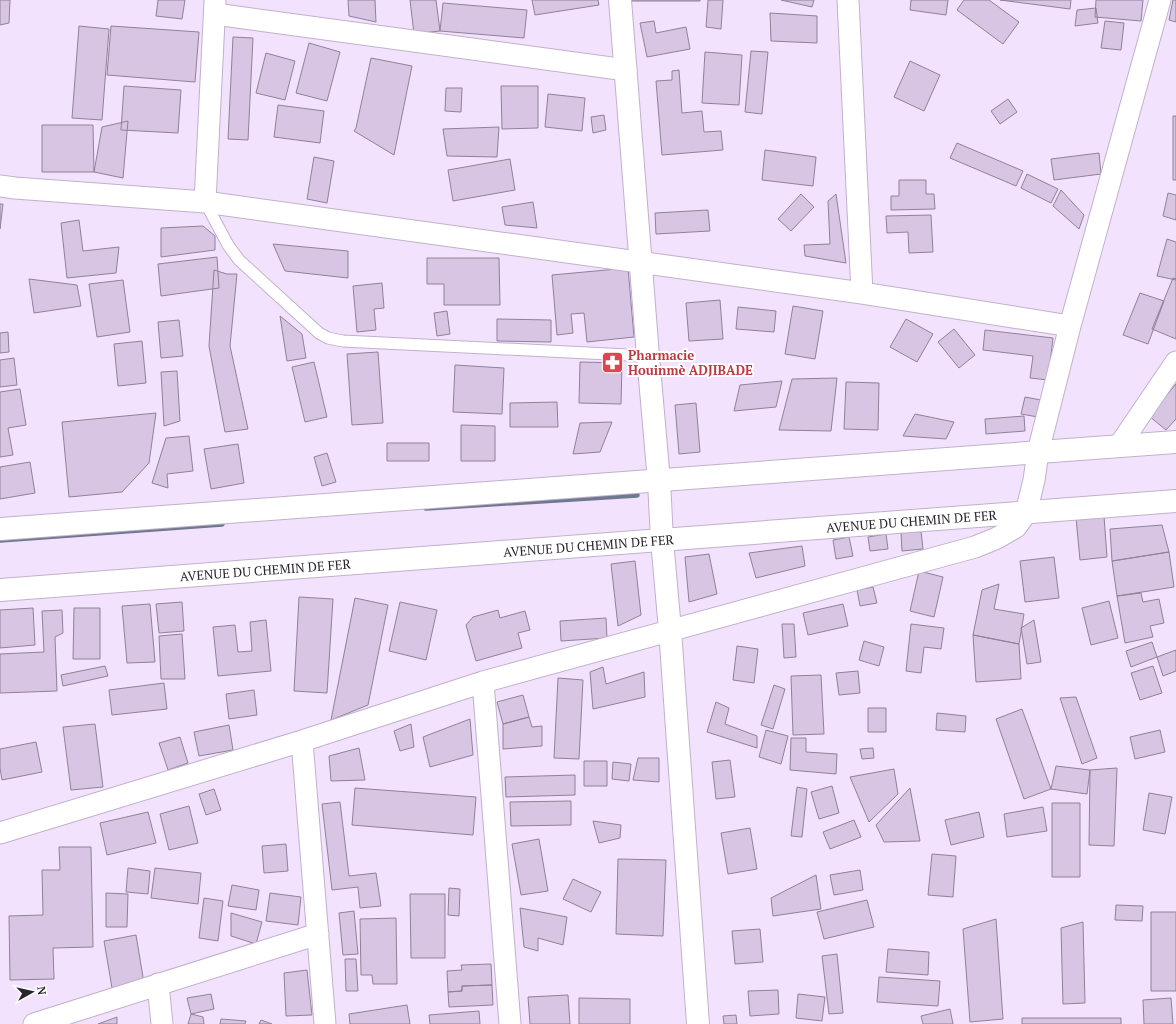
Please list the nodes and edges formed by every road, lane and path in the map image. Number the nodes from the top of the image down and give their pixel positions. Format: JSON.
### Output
{"nodes":[{"id":1,"x":620,"y":0,"type":"edge"},
{"id":2,"x":848,"y":0,"type":"edge"},
{"id":3,"x":1160,"y":0,"type":"edge"},
{"id":4,"x":215,"y":7,"type":"edge"},
{"id":5,"x":626,"y":70,"type":"junction"},
{"id":6,"x":0,"y":186,"type":"edge"},
{"id":7,"x":205,"y":202,"type":"junction"},
{"id":8,"x":641,"y":263,"type":"junction"},
{"id":9,"x":862,"y":293,"type":"junction"},
{"id":10,"x":1070,"y":326,"type":"junction"},
{"id":11,"x":648,"y":356,"type":"junction"},
{"id":12,"x":1176,"y":362,"type":"edge"},
{"id":13,"x":1176,"y":442,"type":"edge"},
{"id":14,"x":1120,"y":446,"type":"junction"},
{"id":15,"x":1038,"y":452,"type":"junction"},
{"id":16,"x":659,"y":481,"type":"junction"},
{"id":17,"x":1176,"y":501,"type":"edge"},
{"id":18,"x":1026,"y":513,"type":"junction"},
{"id":19,"x":0,"y":529,"type":"edge"},
{"id":20,"x":662,"y":540,"type":"junction"},
{"id":21,"x":0,"y":590,"type":"edge"},
{"id":22,"x":670,"y":630,"type":"junction"},
{"id":23,"x":483,"y":682,"type":"junction"},
{"id":24,"x":302,"y":741,"type":"junction"},
{"id":25,"x":0,"y":833,"type":"edge"},
{"id":26,"x":318,"y":934,"type":"junction"},
{"id":27,"x":158,"y":984,"type":"junction"},
{"id":28,"x":34,"y":1024,"type":"edge"},
{"id":29,"x":162,"y":1024,"type":"edge"},
{"id":30,"x":325,"y":1024,"type":"edge"},
{"id":31,"x":510,"y":1024,"type":"edge"},
{"id":32,"x":698,"y":1024,"type":"edge"}],
"edges":[{"from":1,"to":5,"type":"main road"},
{"from":2,"to":9,"type":"street"},
{"from":3,"to":10,"type":"street"},
{"from":4,"to":5,"type":"street"},
{"from":4,"to":7,"type":"street"},
{"from":5,"to":8,"type":"main road"},
{"from":6,"to":7,"type":"street"},
{"from":7,"to":8,"type":"street"},
{"from":7,"to":11,"type":"lane"},
{"from":8,"to":9,"type":"street"},
{"from":8,"to":11,"type":"main road"},
{"from":9,"to":10,"type":"street"},
{"from":10,"to":15,"type":"street"},
{"from":11,"to":16,"type":"main road"},
{"from":12,"to":14,"type":"street"},
{"from":13,"to":14,"type":"main road"},
{"from":14,"to":15,"type":"main road"},
{"from":15,"to":16,"type":"main road"},
{"from":15,"to":18,"type":"street"},
{"from":16,"to":19,"type":"main road"},
{"from":16,"to":20,"type":"main road"},
{"from":17,"to":18,"type":"main road","name":"AVENUE DU CHEMIN DE FER"},
{"from":18,"to":20,"type":"main road","name":"AVENUE DU CHEMIN DE FER"},
{"from":18,"to":22,"type":"street"},
{"from":20,"to":21,"type":"main road","name":"AVENUE DU CHEMIN DE FER"},
{"from":20,"to":22,"type":"main road"},
{"from":22,"to":23,"type":"street"},
{"from":22,"to":32,"type":"main road"},
{"from":23,"to":24,"type":"street"},
{"from":23,"to":31,"type":"street"},
{"from":24,"to":25,"type":"street"},
{"from":24,"to":26,"type":"street"},
{"from":26,"to":27,"type":"street"},
{"from":26,"to":30,"type":"street"},
{"from":27,"to":28,"type":"street"},
{"from":27,"to":29,"type":"street"}]}
